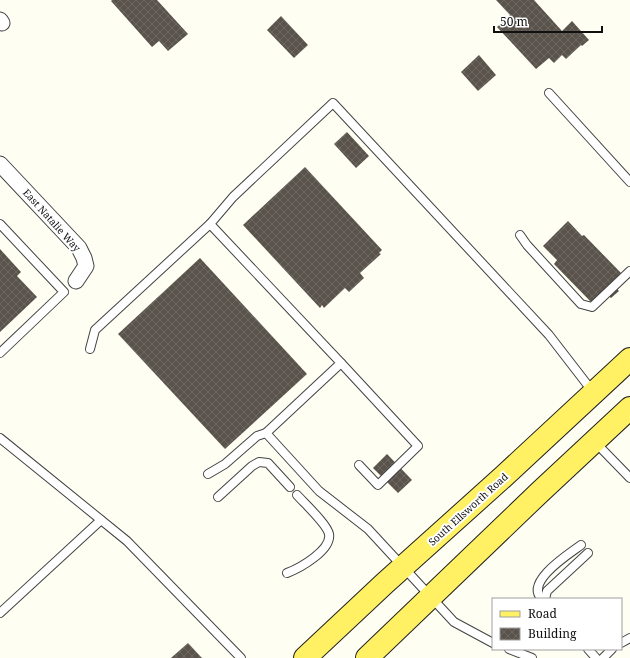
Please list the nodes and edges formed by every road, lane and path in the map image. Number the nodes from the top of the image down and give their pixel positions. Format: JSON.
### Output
{"nodes":[{"id":1,"x":549,"y":93,"type":"dead end"},
{"id":2,"x":0,"y":164,"type":"edge"},
{"id":3,"x":630,"y":182,"type":"edge"},
{"id":4,"x":0,"y":224,"type":"edge"},
{"id":5,"x":210,"y":224,"type":"junction"},
{"id":6,"x":520,"y":235,"type":"dead end"},
{"id":7,"x":630,"y":271,"type":"edge"},
{"id":8,"x":76,"y":281,"type":"joint"},
{"id":9,"x":64,"y":292,"type":"junction"},
{"id":10,"x":90,"y":349,"type":"dead end"},
{"id":11,"x":0,"y":353,"type":"edge"},
{"id":12,"x":630,"y":359,"type":"edge"},
{"id":13,"x":341,"y":363,"type":"junction"},
{"id":14,"x":594,"y":393,"type":"junction"},
{"id":15,"x":630,"y":408,"type":"edge"},
{"id":16,"x":266,"y":434,"type":"junction"},
{"id":17,"x":0,"y":438,"type":"edge"},
{"id":18,"x":595,"y":441,"type":"junction"},
{"id":19,"x":359,"y":465,"type":"dead end"},
{"id":20,"x":208,"y":474,"type":"dead end"},
{"id":21,"x":630,"y":478,"type":"edge"},
{"id":22,"x":290,"y":487,"type":"dead end"},
{"id":23,"x":297,"y":495,"type":"dead end"},
{"id":24,"x":218,"y":497,"type":"dead end"},
{"id":25,"x":101,"y":520,"type":"junction"},
{"id":26,"x":581,"y":545,"type":"dead end"},
{"id":27,"x":588,"y":553,"type":"dead end"},
{"id":28,"x":403,"y":567,"type":"junction"},
{"id":29,"x":288,"y":573,"type":"dead end"},
{"id":30,"x":430,"y":597,"type":"junction"},
{"id":31,"x":541,"y":598,"type":"edge"},
{"id":32,"x":545,"y":598,"type":"edge"},
{"id":33,"x":0,"y":612,"type":"edge"},
{"id":34,"x":492,"y":642,"type":"edge"},
{"id":35,"x":512,"y":650,"type":"edge"},
{"id":36,"x":589,"y":650,"type":"edge"},
{"id":37,"x":611,"y":650,"type":"edge"},
{"id":38,"x":241,"y":658,"type":"edge"},
{"id":39,"x":305,"y":658,"type":"edge"},
{"id":40,"x":367,"y":658,"type":"edge"},
{"id":41,"x":532,"y":658,"type":"edge"},
{"id":42,"x":596,"y":658,"type":"edge"},
{"id":43,"x":603,"y":658,"type":"edge"}],
"edges":[{"from":1,"to":3,"type":"lane"},
{"from":2,"to":8,"type":"street","name":"East Natalie Way"},
{"from":4,"to":9,"type":"lane"},
{"from":5,"to":10,"type":"lane"},
{"from":5,"to":13,"type":"lane"},
{"from":5,"to":14,"type":"lane"},
{"from":6,"to":7,"type":"lane"},
{"from":8,"to":9,"type":"lane"},
{"from":9,"to":11,"type":"lane"},
{"from":12,"to":14,"type":"main road","name":"South Ellsworth Road"},
{"from":13,"to":16,"type":"lane"},
{"from":13,"to":19,"type":"lane"},
{"from":14,"to":28,"type":"main road","name":"South Ellsworth Road"},
{"from":15,"to":18,"type":"main road"},
{"from":16,"to":20,"type":"lane"},
{"from":16,"to":28,"type":"lane"},
{"from":17,"to":25,"type":"lane"},
{"from":18,"to":21,"type":"lane"},
{"from":18,"to":30,"type":"main road"},
{"from":22,"to":24,"type":"lane"},
{"from":23,"to":29,"type":"lane"},
{"from":25,"to":33,"type":"lane"},
{"from":25,"to":38,"type":"lane"},
{"from":26,"to":31,"type":"lane"},
{"from":27,"to":32,"type":"lane"},
{"from":28,"to":30,"type":"lane"},
{"from":28,"to":39,"type":"main road","name":"South Ellsworth Road"},
{"from":30,"to":34,"type":"lane"},
{"from":30,"to":40,"type":"main road"},
{"from":35,"to":41,"type":"lane"},
{"from":36,"to":42,"type":"lane"},
{"from":37,"to":43,"type":"lane"}]}
